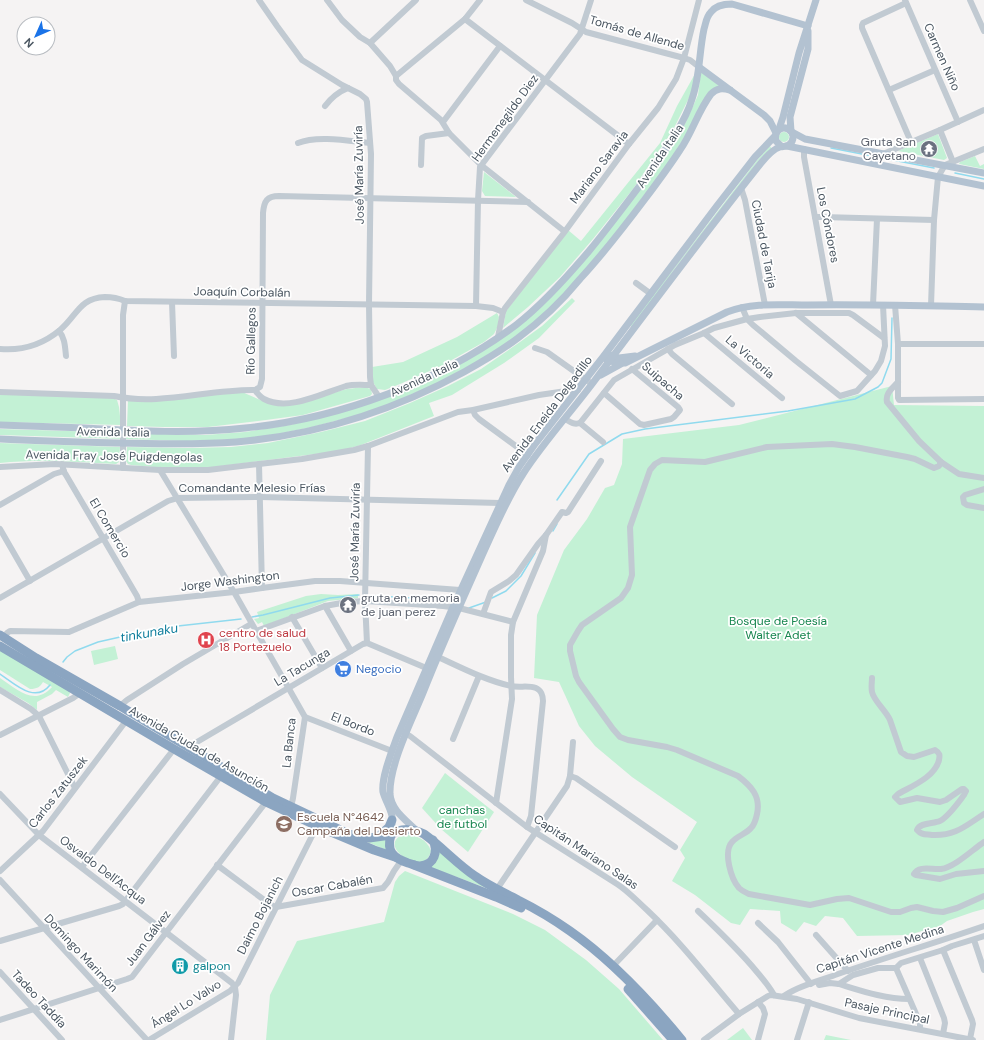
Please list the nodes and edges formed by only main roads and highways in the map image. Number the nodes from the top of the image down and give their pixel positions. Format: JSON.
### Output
{"nodes":[{"id":1,"x":816,"y":0,"type":"edge"},
{"id":2,"x":808,"y":26,"type":"junction"},
{"id":3,"x":699,"y":67,"type":"junction"},
{"id":4,"x":730,"y":90,"type":"junction"},
{"id":5,"x":791,"y":132,"type":"junction"},
{"id":6,"x":776,"y":133,"type":"junction"},
{"id":7,"x":784,"y":146,"type":"junction"},
{"id":8,"x":984,"y":173,"type":"edge"},
{"id":9,"x":984,"y":186,"type":"edge"},
{"id":10,"x":984,"y":307,"type":"edge"},
{"id":11,"x":624,"y":341,"type":"junction"},
{"id":12,"x":635,"y":356,"type":"junction"},
{"id":13,"x":608,"y":357,"type":"junction"},
{"id":14,"x":621,"y":364,"type":"junction"},
{"id":15,"x":597,"y":377,"type":"junction"},
{"id":16,"x":589,"y":382,"type":"junction"},
{"id":17,"x":0,"y":425,"type":"edge"},
{"id":18,"x":0,"y":439,"type":"edge"},
{"id":19,"x":503,"y":503,"type":"junction"},
{"id":20,"x":456,"y":608,"type":"junction"},
{"id":21,"x":1,"y":640,"type":"edge"},
{"id":22,"x":429,"y":669,"type":"junction"},
{"id":23,"x":403,"y":732,"type":"junction"},
{"id":24,"x":392,"y":820,"type":"junction"},
{"id":25,"x":417,"y":831,"type":"junction"},
{"id":26,"x":392,"y":834,"type":"junction"},
{"id":27,"x":379,"y":836,"type":"junction"},
{"id":28,"x":432,"y":840,"type":"junction"},
{"id":29,"x":398,"y":859,"type":"junction"},
{"id":30,"x":414,"y":865,"type":"junction"},
{"id":31,"x":673,"y":1040,"type":"edge"},
{"id":32,"x":682,"y":1040,"type":"edge"}],
"edges":[{"from":1,"to":2,"type":"main road","name":"Avenida Eneida Delgadillo"},
{"from":2,"to":3,"type":"main road","name":"Avenida Italia"},
{"from":2,"to":5,"type":"main road","name":"Avenida Eneida Delgadillo"},
{"from":2,"to":6,"type":"main road","name":"Avenida Eneida Delgadillo"},
{"from":3,"to":4,"type":"main road"},
{"from":3,"to":17,"type":"main road","name":"Avenida Italia"},
{"from":4,"to":6,"type":"main road"},
{"from":4,"to":18,"type":"main road","name":"Avenida Italia"},
{"from":5,"to":6,"type":"main road"},
{"from":5,"to":7,"type":"main road"},
{"from":5,"to":8,"type":"main road"},
{"from":6,"to":7,"type":"main road"},
{"from":6,"to":13,"type":"main road","name":"Avenida Eneida Delgadillo"},
{"from":7,"to":9,"type":"main road"},
{"from":7,"to":11,"type":"main road","name":"Avenida Eneida Delgadillo"},
{"from":10,"to":12,"type":"main road"},
{"from":11,"to":12,"type":"main road"},
{"from":11,"to":13,"type":"main road","name":"Avenida Eneida Delgadillo"},
{"from":12,"to":13,"type":"main road"},
{"from":12,"to":14,"type":"main road"},
{"from":13,"to":14,"type":"main road"},
{"from":13,"to":15,"type":"main road","name":"Avenida Eneida Delgadillo"},
{"from":13,"to":16,"type":"main road","name":"Avenida Eneida Delgadillo"},
{"from":14,"to":15,"type":"main road"},
{"from":15,"to":16,"type":"main road","name":"Avenida Eneida Delgadillo"},
{"from":16,"to":19,"type":"main road","name":"Avenida Eneida Delgadillo"},
{"from":16,"to":19,"type":"main road","name":"Avenida Eneida Delgadillo"},
{"from":19,"to":20,"type":"main road","name":"Avenida Eneida Delgadillo"},
{"from":20,"to":22,"type":"main road","name":"Avenida Eneida Delgadillo"},
{"from":20,"to":22,"type":"main road","name":"Avenida Eneida Delgadillo"},
{"from":21,"to":27,"type":"highway","name":"Avenida Ciudad de Asunción"},
{"from":21,"to":29,"type":"highway","name":"Avenida Ciudad de Asunción"},
{"from":22,"to":23,"type":"main road","name":"Avenida Eneida Delgadillo"},
{"from":23,"to":24,"type":"main road","name":"Avenida Eneida Delgadillo"},
{"from":23,"to":25,"type":"main road","name":"Avenida Eneida Delgadillo"},
{"from":24,"to":26,"type":"main road","name":"Avenida Eneida Delgadillo"},
{"from":24,"to":27,"type":"highway"},
{"from":25,"to":26,"type":"highway"},
{"from":25,"to":28,"type":"highway"},
{"from":26,"to":27,"type":"highway","name":"Avenida Ciudad de Asunción"},
{"from":26,"to":29,"type":"highway"},
{"from":28,"to":30,"type":"highway"},
{"from":28,"to":32,"type":"highway"},
{"from":29,"to":30,"type":"highway"},
{"from":30,"to":31,"type":"highway"}]}
